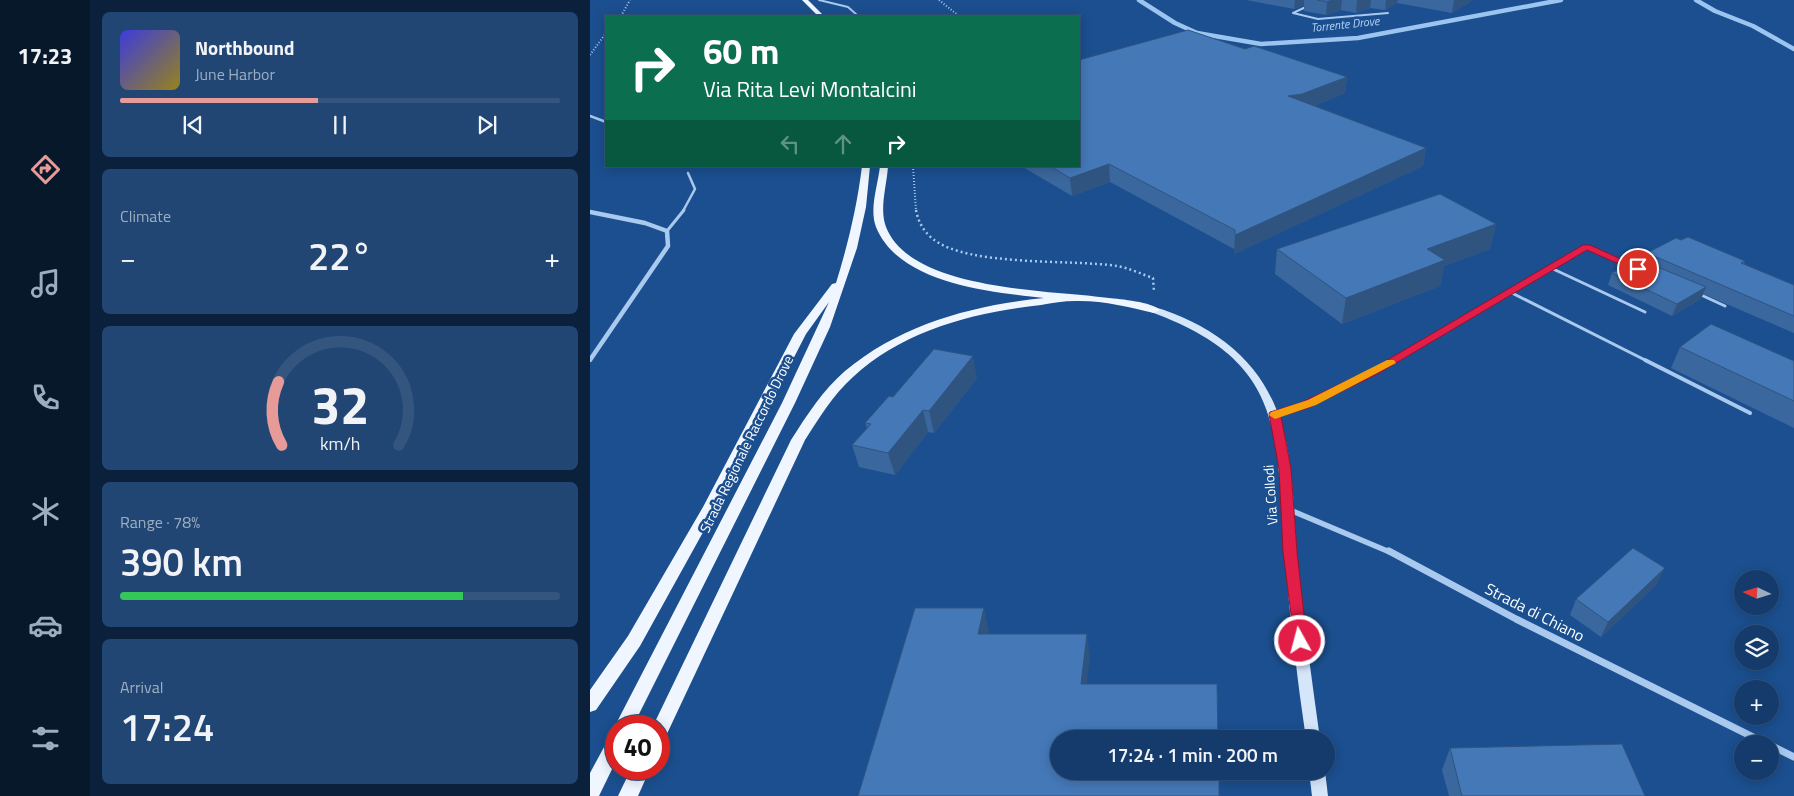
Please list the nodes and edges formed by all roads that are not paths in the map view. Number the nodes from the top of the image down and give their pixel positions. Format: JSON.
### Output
{"nodes":[{"id":1,"x":804,"y":0,"type":"edge"},
{"id":2,"x":820,"y":0,"type":"edge"},
{"id":3,"x":1314,"y":3,"type":"dead end"},
{"id":4,"x":1388,"y":13,"type":"dead end"},
{"id":5,"x":820,"y":15,"type":"edge"},
{"id":6,"x":857,"y":15,"type":"dead end"},
{"id":7,"x":590,"y":116,"type":"edge"},
{"id":8,"x":605,"y":122,"type":"edge"},
{"id":9,"x":866,"y":167,"type":"edge"},
{"id":10,"x":884,"y":167,"type":"edge"},
{"id":11,"x":688,"y":173,"type":"dead end"},
{"id":12,"x":590,"y":212,"type":"edge"},
{"id":13,"x":667,"y":231,"type":"junction"},
{"id":14,"x":1551,"y":268,"type":"junction"},
{"id":15,"x":1638,"y":269,"type":"edge"},
{"id":16,"x":841,"y":281,"type":"junction"},
{"id":17,"x":1690,"y":291,"type":"edge"},
{"id":18,"x":1510,"y":292,"type":"junction"},
{"id":19,"x":1070,"y":298,"type":"junction"},
{"id":20,"x":1725,"y":306,"type":"dead end"},
{"id":21,"x":1154,"y":310,"type":"joint"},
{"id":22,"x":1646,"y":312,"type":"dead end"},
{"id":23,"x":590,"y":360,"type":"edge"},
{"id":24,"x":1750,"y":413,"type":"dead end"},
{"id":25,"x":1274,"y":414,"type":"junction"},
{"id":26,"x":1288,"y":510,"type":"junction"},
{"id":27,"x":590,"y":704,"type":"edge"},
{"id":28,"x":630,"y":715,"type":"edge"},
{"id":29,"x":667,"y":715,"type":"edge"},
{"id":30,"x":1311,"y":730,"type":"edge"},
{"id":31,"x":1751,"y":735,"type":"edge"},
{"id":32,"x":1779,"y":749,"type":"edge"},
{"id":33,"x":1794,"y":757,"type":"edge"},
{"id":34,"x":605,"y":764,"type":"edge"},
{"id":35,"x":636,"y":780,"type":"edge"},
{"id":36,"x":1318,"y":780,"type":"edge"},
{"id":37,"x":590,"y":793,"type":"edge"},
{"id":38,"x":628,"y":796,"type":"edge"},
{"id":39,"x":1320,"y":796,"type":"edge"}],
"edges":[{"from":1,"to":5,"type":"main road"},
{"from":2,"to":6,"type":"lane"},
{"from":3,"to":4,"type":"lane"},
{"from":7,"to":8,"type":"lane"},
{"from":9,"to":16,"type":"main road","name":"Strada Regionale Raccordo Drove"},
{"from":10,"to":19,"type":"main road"},
{"from":11,"to":13,"type":"lane"},
{"from":12,"to":13,"type":"street"},
{"from":13,"to":23,"type":"street"},
{"from":14,"to":15,"type":"lane"},
{"from":14,"to":18,"type":"lane"},
{"from":14,"to":22,"type":"lane"},
{"from":16,"to":27,"type":"main road"},
{"from":16,"to":28,"type":"main road","name":"Strada Regionale Raccordo Drove"},
{"from":17,"to":20,"type":"lane"},
{"from":18,"to":24,"type":"lane"},
{"from":18,"to":25,"type":"lane"},
{"from":19,"to":21,"type":"main road"},
{"from":19,"to":29,"type":"main road"},
{"from":21,"to":25,"type":"street","name":"Via Collodi"},
{"from":25,"to":26,"type":"street","name":"Via Collodi"},
{"from":26,"to":30,"type":"street","name":"Via Collodi"},
{"from":26,"to":31,"type":"street","name":"Strada di Chiano"},
{"from":32,"to":33,"type":"street","name":"Strada di Chiano"},
{"from":34,"to":37,"type":"main road"},
{"from":35,"to":38,"type":"main road"},
{"from":36,"to":39,"type":"street"}]}
